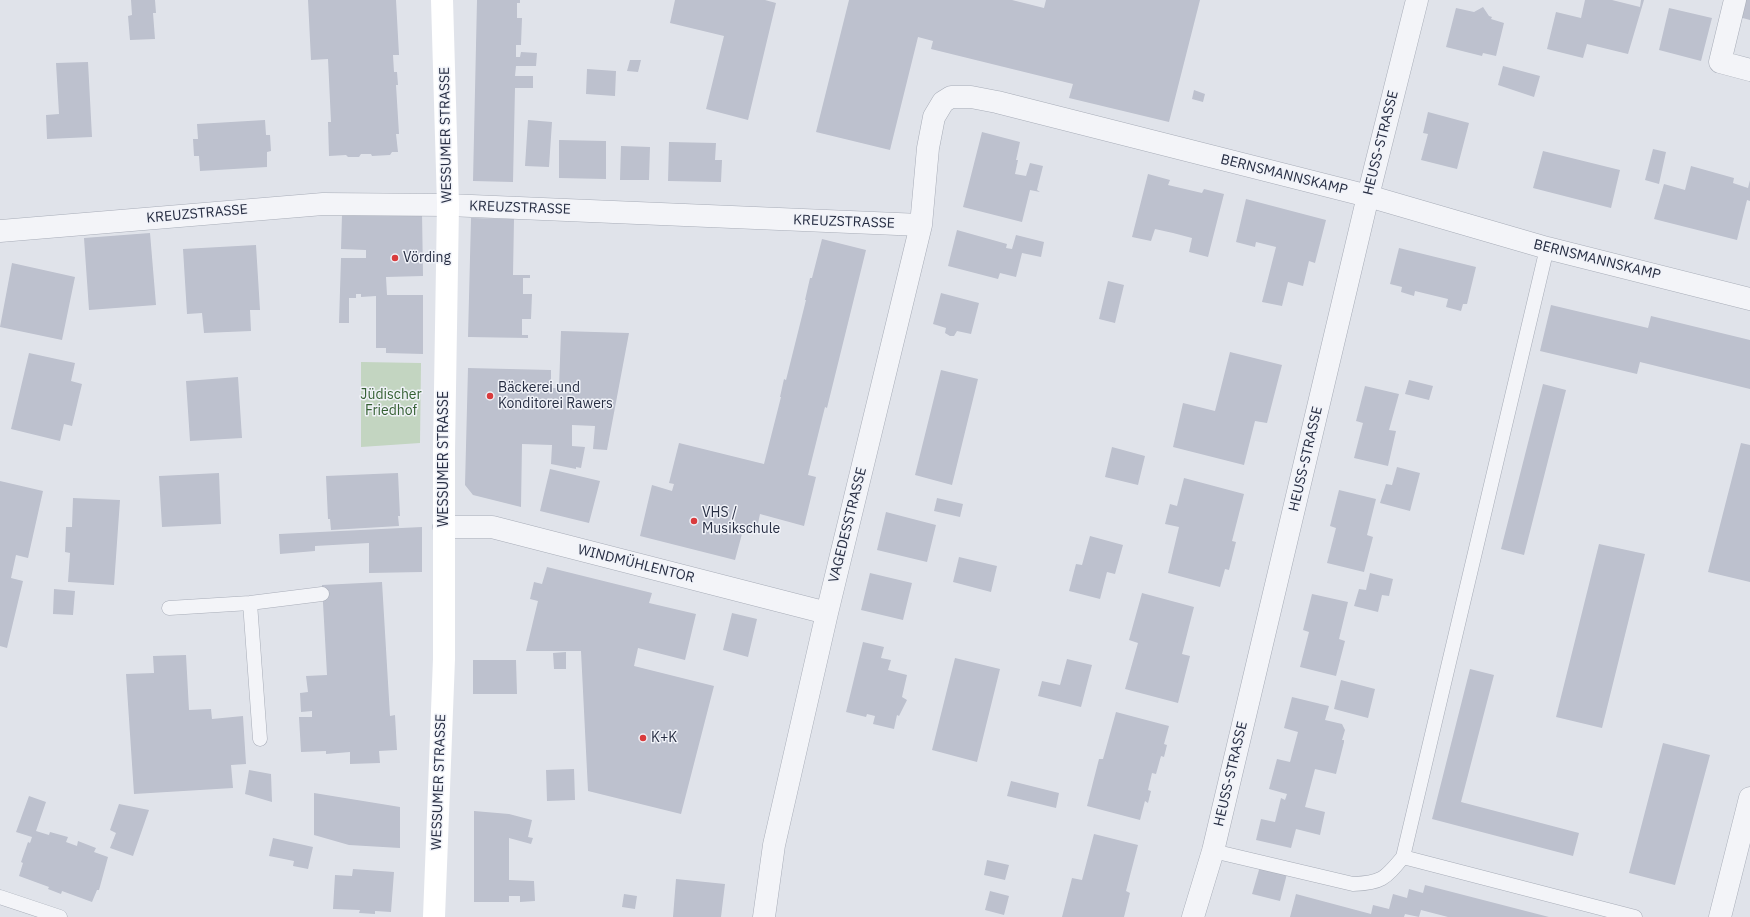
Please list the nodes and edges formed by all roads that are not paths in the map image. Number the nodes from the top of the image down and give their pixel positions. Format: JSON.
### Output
{"nodes":[{"id":1,"x":442,"y":0,"type":"edge"},
{"id":2,"x":1417,"y":0,"type":"edge"},
{"id":3,"x":1735,"y":0,"type":"edge"},
{"id":4,"x":1750,"y":70,"type":"edge"},
{"id":5,"x":930,"y":133,"type":"joint"},
{"id":6,"x":1368,"y":196,"type":"junction"},
{"id":7,"x":448,"y":205,"type":"junction"},
{"id":8,"x":921,"y":225,"type":"junction"},
{"id":9,"x":0,"y":231,"type":"edge"},
{"id":10,"x":1547,"y":248,"type":"junction"},
{"id":11,"x":1750,"y":298,"type":"edge"},
{"id":12,"x":444,"y":527,"type":"junction"},
{"id":13,"x":322,"y":594,"type":"dead end"},
{"id":14,"x":250,"y":603,"type":"junction"},
{"id":15,"x":170,"y":608,"type":"dead end"},
{"id":16,"x":827,"y":613,"type":"junction"},
{"id":17,"x":260,"y":739,"type":"dead end"},
{"id":18,"x":1748,"y":812,"type":"edge"},
{"id":19,"x":1213,"y":851,"type":"junction"},
{"id":20,"x":1403,"y":857,"type":"junction"},
{"id":21,"x":0,"y":897,"type":"edge"},
{"id":22,"x":60,"y":917,"type":"edge"},
{"id":23,"x":434,"y":917,"type":"edge"},
{"id":24,"x":764,"y":917,"type":"edge"},
{"id":25,"x":1193,"y":917,"type":"edge"},
{"id":26,"x":1635,"y":917,"type":"edge"},
{"id":27,"x":1720,"y":917,"type":"edge"}],
"edges":[{"from":1,"to":7,"type":"street","name":"WESSUMER STRASSE"},
{"from":2,"to":6,"type":"street","name":"HEUSS-STRASSE"},
{"from":3,"to":4,"type":"street"},
{"from":5,"to":6,"type":"street","name":"BERNSMANNSKAMP"},
{"from":5,"to":8,"type":"street","name":"VAGEDESSTRASSE"},
{"from":6,"to":10,"type":"street","name":"BERNSMANNSKAMP"},
{"from":6,"to":19,"type":"street","name":"HEUSS-STRASSE"},
{"from":7,"to":8,"type":"street","name":"KREUZSTRASSE"},
{"from":7,"to":9,"type":"street","name":"KREUZSTRASSE"},
{"from":7,"to":12,"type":"street","name":"WESSUMER STRASSE"},
{"from":8,"to":16,"type":"street","name":"VAGEDESSTRASSE"},
{"from":10,"to":11,"type":"street","name":"BERNSMANNSKAMP"},
{"from":10,"to":20,"type":"lane"},
{"from":12,"to":16,"type":"street","name":"WINDMÜHLENTOR"},
{"from":12,"to":23,"type":"street","name":"WESSUMER STRASSE"},
{"from":13,"to":14,"type":"lane"},
{"from":14,"to":15,"type":"lane"},
{"from":14,"to":17,"type":"lane"},
{"from":16,"to":24,"type":"street","name":"VAGEDESSTRASSE"},
{"from":18,"to":27,"type":"street"},
{"from":19,"to":20,"type":"lane"},
{"from":19,"to":25,"type":"street","name":"HEUSS-STRASSE"},
{"from":20,"to":26,"type":"lane"},
{"from":21,"to":22,"type":"lane"}]}
